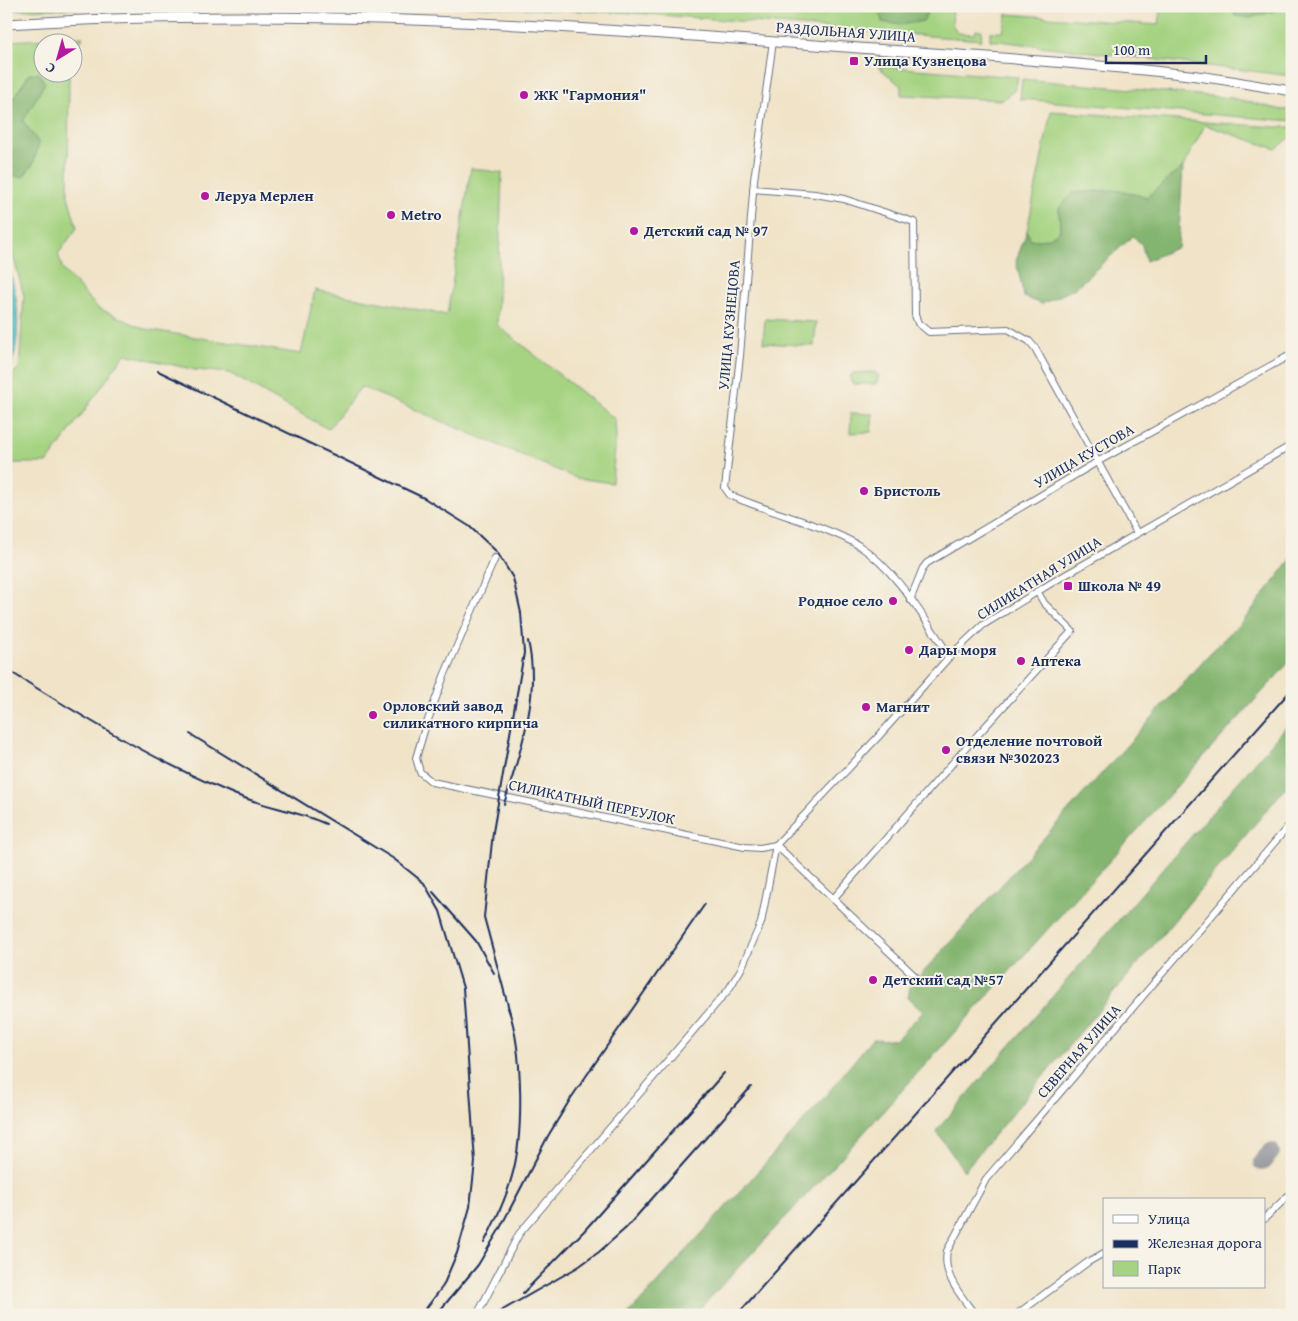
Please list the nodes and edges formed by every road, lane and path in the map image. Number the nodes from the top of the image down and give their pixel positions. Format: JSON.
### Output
{"nodes":[{"id":1,"x":6,"y":24,"type":"edge"},
{"id":2,"x":773,"y":41,"type":"junction"},
{"id":3,"x":1292,"y":91,"type":"edge"},
{"id":4,"x":753,"y":189,"type":"junction"},
{"id":5,"x":1292,"y":354,"type":"edge"},
{"id":6,"x":1292,"y":445,"type":"edge"},
{"id":7,"x":1097,"y":462,"type":"junction"},
{"id":8,"x":1137,"y":533,"type":"junction"},
{"id":9,"x":495,"y":558,"type":"dead end"},
{"id":10,"x":1037,"y":591,"type":"junction"},
{"id":11,"x":910,"y":600,"type":"junction"},
{"id":12,"x":950,"y":656,"type":"junction"},
{"id":13,"x":1292,"y":822,"type":"edge"},
{"id":14,"x":776,"y":845,"type":"junction"},
{"id":15,"x":833,"y":899,"type":"junction"},
{"id":16,"x":918,"y":979,"type":"dead end"},
{"id":17,"x":1292,"y":1192,"type":"edge"},
{"id":18,"x":1266,"y":1217,"type":"edge"},
{"id":19,"x":1103,"y":1254,"type":"edge"},
{"id":20,"x":477,"y":1315,"type":"edge"},
{"id":21,"x":975,"y":1315,"type":"edge"},
{"id":22,"x":1016,"y":1315,"type":"edge"}],
"edges":[{"from":1,"to":2,"type":"main road","name":"РАЗДОЛЬНАЯ УЛИЦА"},
{"from":2,"to":3,"type":"main road","name":"РАЗДОЛЬНАЯ УЛИЦА"},
{"from":2,"to":4,"type":"street","name":"УЛИЦА КУЗНЕЦОВА"},
{"from":4,"to":7,"type":"street"},
{"from":4,"to":11,"type":"street","name":"УЛИЦА КУЗНЕЦОВА"},
{"from":5,"to":7,"type":"street","name":"УЛИЦА КУСТОВА"},
{"from":6,"to":8,"type":"street","name":"СИЛИКАТНАЯ УЛИЦА"},
{"from":7,"to":8,"type":"street"},
{"from":7,"to":11,"type":"street","name":"УЛИЦА КУСТОВА"},
{"from":8,"to":10,"type":"street","name":"СИЛИКАТНАЯ УЛИЦА"},
{"from":9,"to":14,"type":"street","name":"СИЛИКАТНЫЙ ПЕРЕУЛОК"},
{"from":10,"to":12,"type":"street","name":"СИЛИКАТНАЯ УЛИЦА"},
{"from":10,"to":15,"type":"street"},
{"from":11,"to":12,"type":"street"},
{"from":12,"to":14,"type":"street","name":"СИЛИКАТНАЯ УЛИЦА"},
{"from":13,"to":21,"type":"street","name":"СЕВЕРНАЯ УЛИЦА"},
{"from":14,"to":15,"type":"street"},
{"from":14,"to":20,"type":"street"},
{"from":15,"to":16,"type":"street"},
{"from":17,"to":18,"type":"street"},
{"from":19,"to":22,"type":"street"}]}
